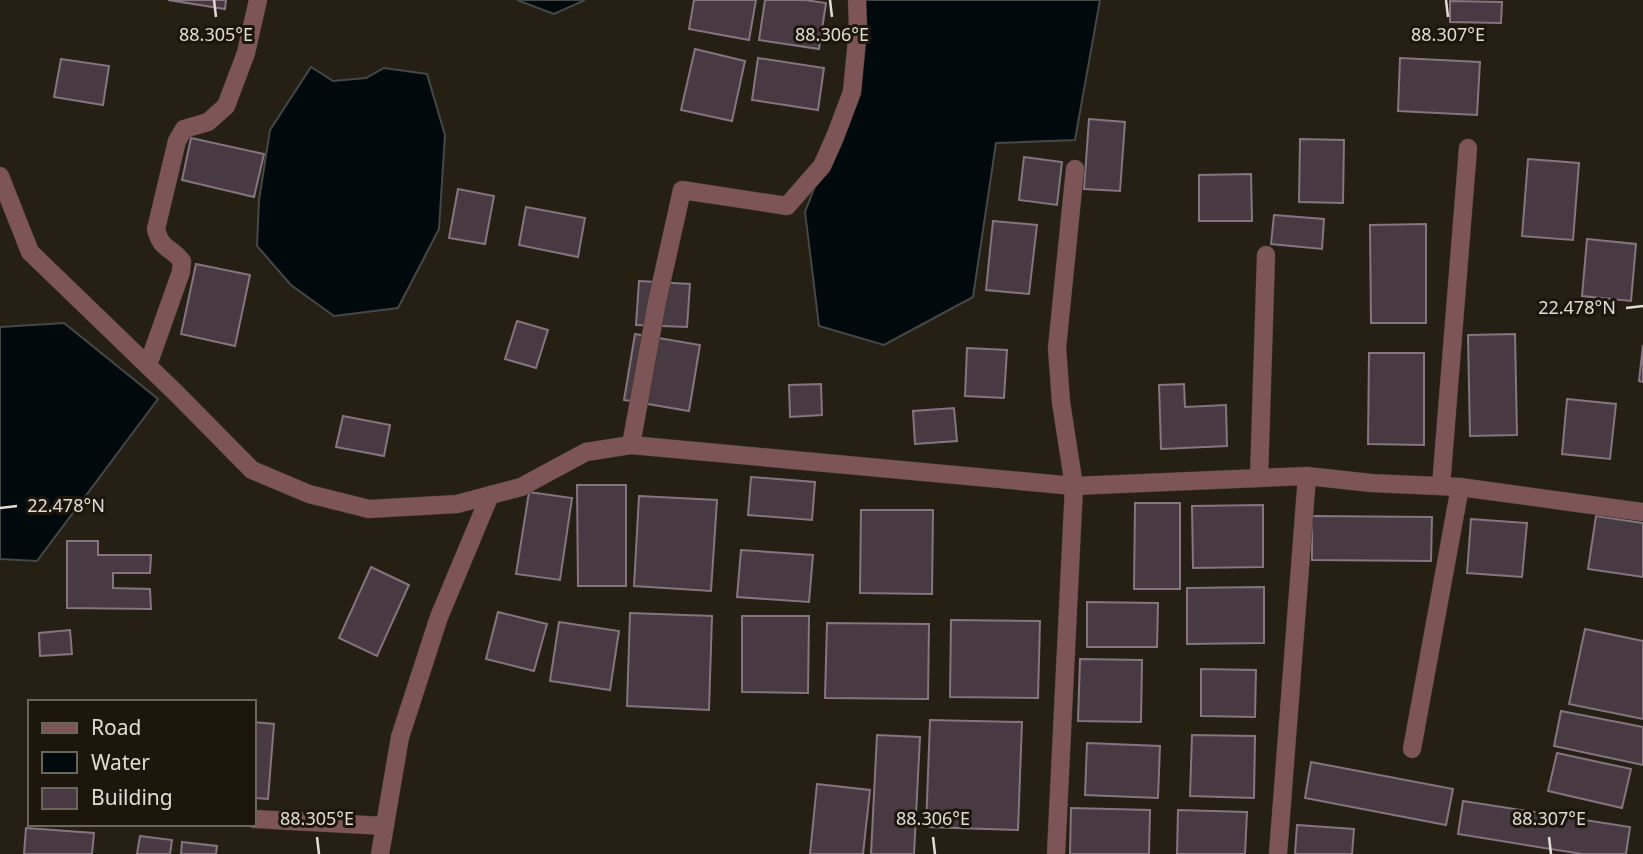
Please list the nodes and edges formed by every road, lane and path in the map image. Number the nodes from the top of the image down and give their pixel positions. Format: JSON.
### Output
{"nodes":[{"id":1,"x":258,"y":0,"type":"edge"},
{"id":2,"x":857,"y":0,"type":"edge"},
{"id":3,"x":1468,"y":148,"type":"dead end"},
{"id":4,"x":1075,"y":169,"type":"dead end"},
{"id":5,"x":0,"y":176,"type":"edge"},
{"id":6,"x":1266,"y":255,"type":"dead end"},
{"id":7,"x":148,"y":366,"type":"junction"},
{"id":8,"x":631,"y":445,"type":"junction"},
{"id":9,"x":1307,"y":476,"type":"junction"},
{"id":10,"x":1259,"y":478,"type":"junction"},
{"id":11,"x":1074,"y":486,"type":"junction"},
{"id":12,"x":1441,"y":486,"type":"junction"},
{"id":13,"x":1460,"y":487,"type":"junction"},
{"id":14,"x":489,"y":495,"type":"junction"},
{"id":15,"x":1643,"y":512,"type":"edge"},
{"id":16,"x":1412,"y":749,"type":"dead end"},
{"id":17,"x":256,"y":819,"type":"edge"},
{"id":18,"x":385,"y":825,"type":"junction"},
{"id":19,"x":380,"y":854,"type":"edge"},
{"id":20,"x":1056,"y":854,"type":"edge"},
{"id":21,"x":1278,"y":854,"type":"edge"}],
"edges":[{"from":1,"to":7,"type":"street"},
{"from":2,"to":8,"type":"street"},
{"from":3,"to":12,"type":"street"},
{"from":4,"to":11,"type":"street"},
{"from":5,"to":7,"type":"street"},
{"from":6,"to":10,"type":"street"},
{"from":7,"to":14,"type":"street"},
{"from":8,"to":11,"type":"street"},
{"from":8,"to":14,"type":"street"},
{"from":9,"to":10,"type":"street"},
{"from":9,"to":12,"type":"street"},
{"from":9,"to":21,"type":"street"},
{"from":10,"to":11,"type":"street"},
{"from":11,"to":20,"type":"street"},
{"from":12,"to":13,"type":"street"},
{"from":13,"to":15,"type":"street"},
{"from":13,"to":16,"type":"street"},
{"from":14,"to":18,"type":"street"},
{"from":17,"to":18,"type":"street"},
{"from":18,"to":19,"type":"street"}]}
